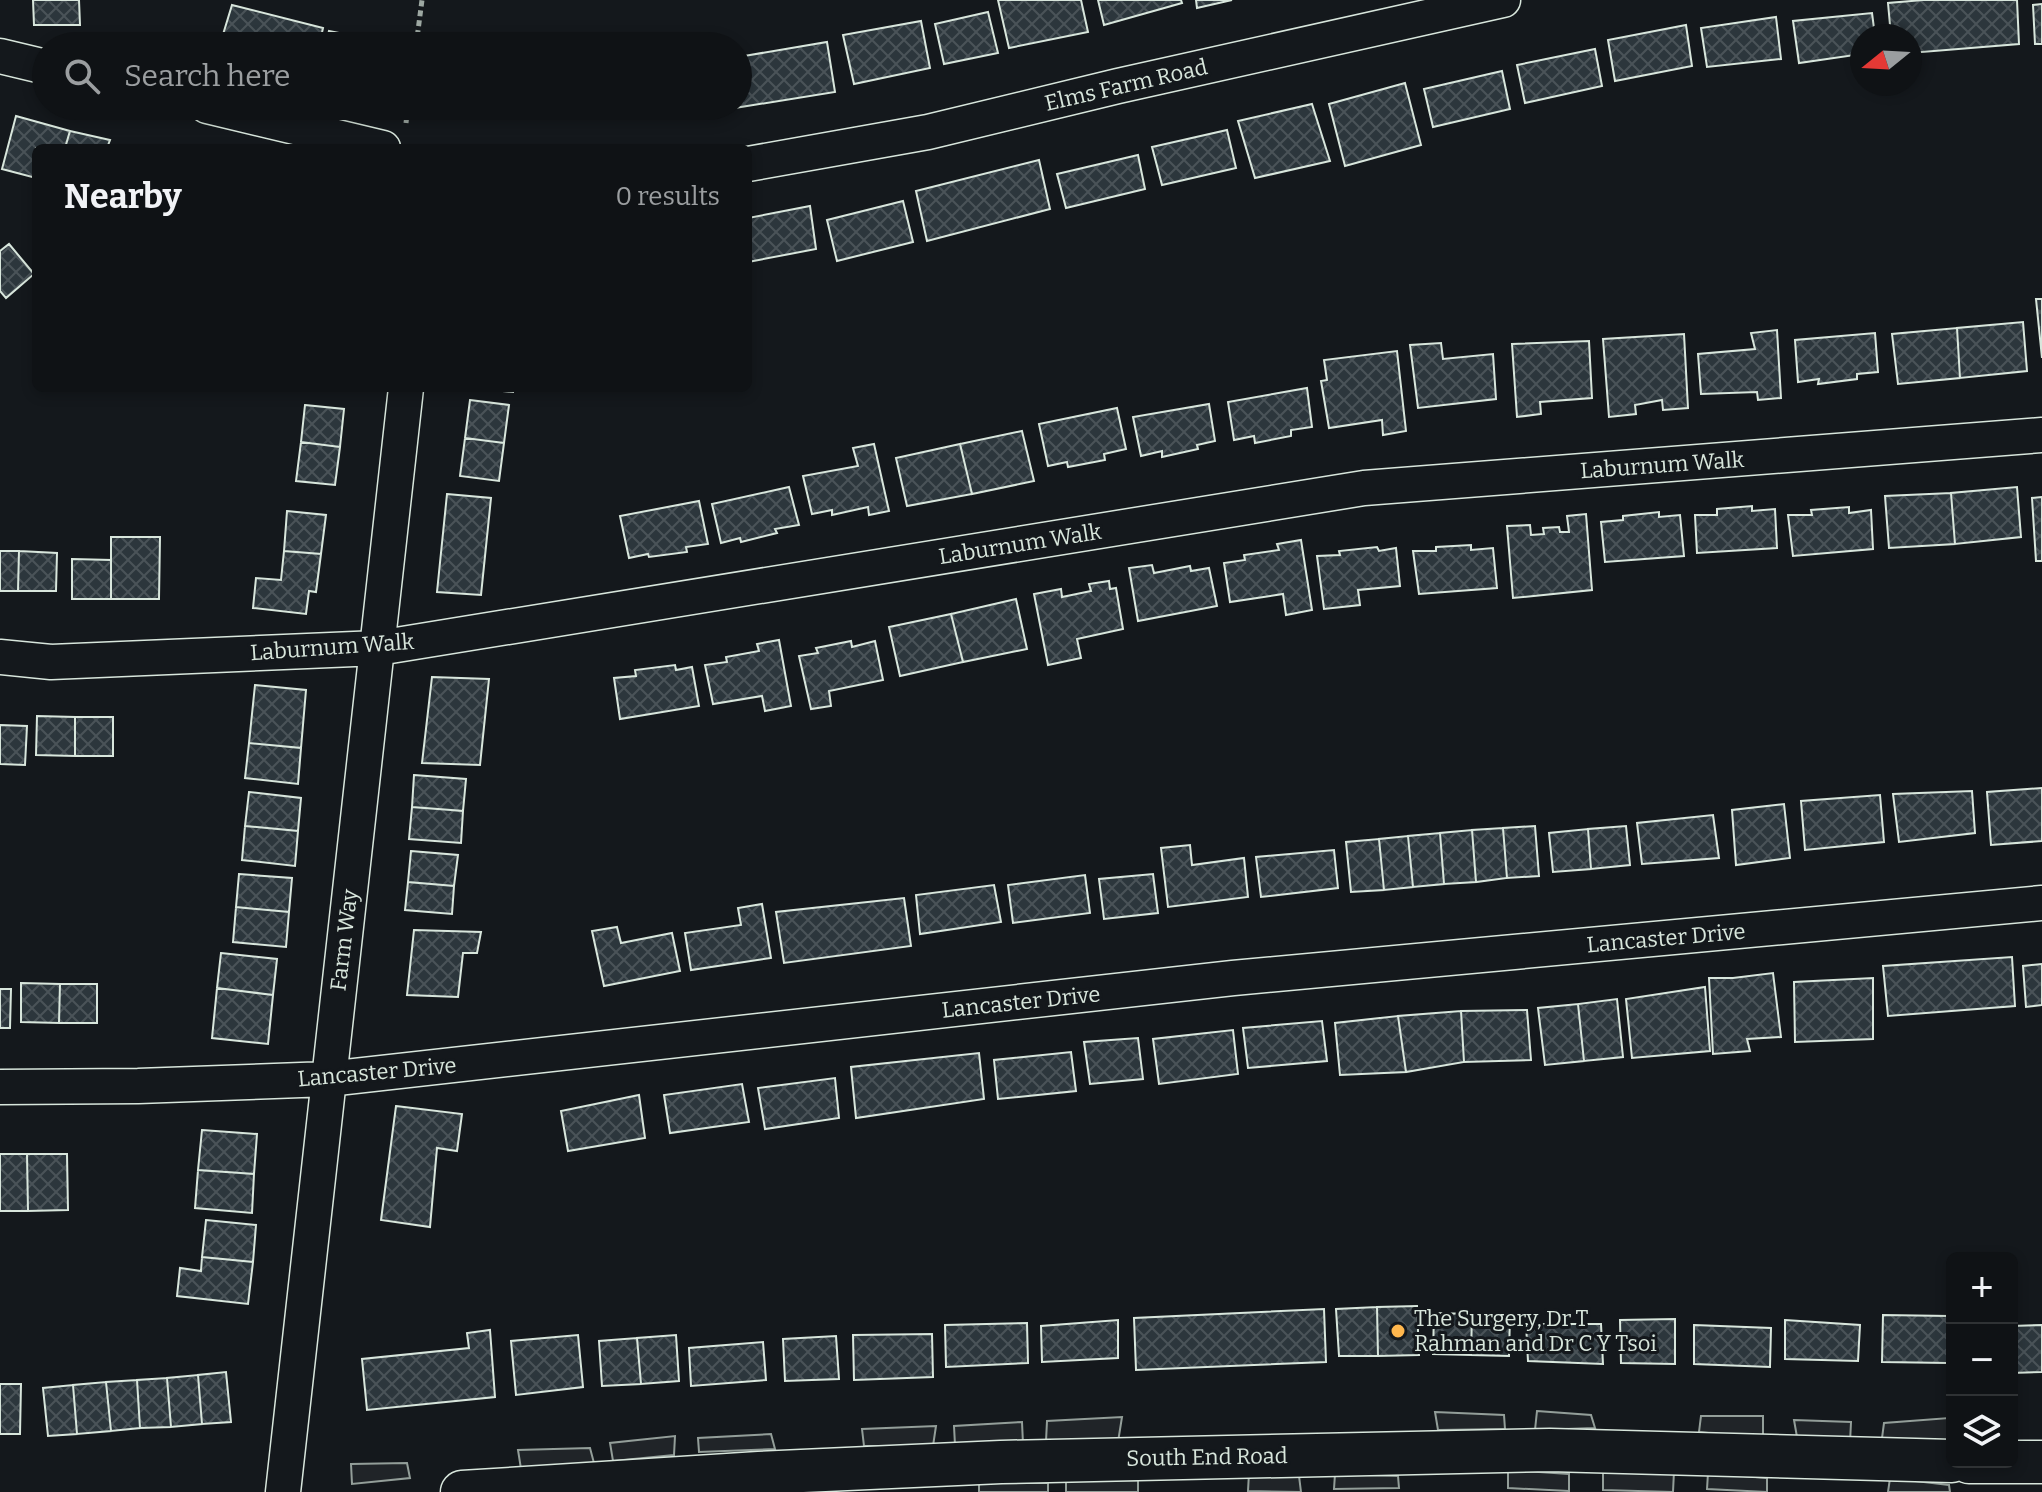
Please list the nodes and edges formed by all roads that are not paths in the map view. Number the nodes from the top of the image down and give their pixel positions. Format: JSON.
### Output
{"nodes":[{"id":1,"x":1503,"y":0,"type":"edge"},
{"id":2,"x":0,"y":56,"type":"edge"},
{"id":3,"x":32,"y":64,"type":"edge"},
{"id":4,"x":266,"y":120,"type":"edge"},
{"id":5,"x":366,"y":144,"type":"edge"},
{"id":6,"x":752,"y":163,"type":"edge"},
{"id":7,"x":406,"y":392,"type":"edge"},
{"id":8,"x":2042,"y":435,"type":"edge"},
{"id":9,"x":378,"y":648,"type":"junction"},
{"id":10,"x":0,"y":657,"type":"edge"},
{"id":11,"x":2042,"y":903,"type":"edge"},
{"id":12,"x":328,"y":1079,"type":"junction"},
{"id":13,"x":0,"y":1087,"type":"edge"},
{"id":14,"x":1946,"y":1461,"type":"edge"},
{"id":15,"x":2018,"y":1462,"type":"edge"},
{"id":16,"x":2042,"y":1462,"type":"edge"},
{"id":17,"x":283,"y":1492,"type":"edge"},
{"id":18,"x":462,"y":1492,"type":"edge"}],
"edges":[{"from":1,"to":6,"type":"street","name":"Elms Farm Road"},
{"from":2,"to":3,"type":"street"},
{"from":4,"to":5,"type":"street"},
{"from":7,"to":9,"type":"street","name":"Farm Way"},
{"from":8,"to":9,"type":"street","name":"Laburnum Walk"},
{"from":9,"to":10,"type":"street","name":"Laburnum Walk"},
{"from":9,"to":12,"type":"street","name":"Farm Way"},
{"from":11,"to":12,"type":"street","name":"Lancaster Drive"},
{"from":12,"to":13,"type":"street","name":"Lancaster Drive"},
{"from":12,"to":17,"type":"street","name":"Farm Way"},
{"from":14,"to":18,"type":"street","name":"South End Road"},
{"from":15,"to":16,"type":"street"}]}
